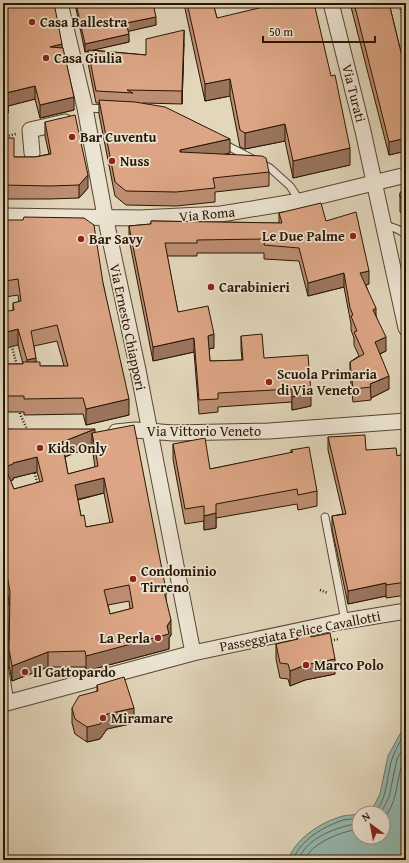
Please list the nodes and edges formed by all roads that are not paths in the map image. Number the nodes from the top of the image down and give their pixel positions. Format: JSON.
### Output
{"nodes":[{"id":1,"x":60,"y":3,"type":"edge"},
{"id":2,"x":330,"y":3,"type":"edge"},
{"id":3,"x":120,"y":110,"type":"edge"},
{"id":4,"x":86,"y":112,"type":"junction"},
{"id":5,"x":217,"y":139,"type":"edge"},
{"id":6,"x":32,"y":153,"type":"dead end"},
{"id":7,"x":406,"y":175,"type":"edge"},
{"id":8,"x":374,"y":183,"type":"junction"},
{"id":9,"x":300,"y":201,"type":"junction"},
{"id":10,"x":3,"y":216,"type":"edge"},
{"id":11,"x":105,"y":216,"type":"junction"},
{"id":12,"x":383,"y":224,"type":"junction"},
{"id":13,"x":406,"y":234,"type":"edge"},
{"id":14,"x":403,"y":304,"type":"edge"},
{"id":15,"x":406,"y":328,"type":"edge"},
{"id":16,"x":406,"y":421,"type":"edge"},
{"id":17,"x":149,"y":431,"type":"junction"},
{"id":18,"x":99,"y":434,"type":"edge"},
{"id":19,"x":325,"y":517,"type":"dead end"},
{"id":20,"x":3,"y":593,"type":"edge"},
{"id":21,"x":406,"y":611,"type":"edge"},
{"id":22,"x":345,"y":621,"type":"junction"},
{"id":23,"x":193,"y":653,"type":"junction"},
{"id":24,"x":7,"y":703,"type":"edge"}],
"edges":[{"from":1,"to":4,"type":"street","name":"Via Ernesto Chiappori"},
{"from":2,"to":8,"type":"street","name":"Via Turati"},
{"from":3,"to":4,"type":"lane"},
{"from":4,"to":6,"type":"street"},
{"from":4,"to":11,"type":"street","name":"Via Ernesto Chiappori"},
{"from":5,"to":9,"type":"lane"},
{"from":7,"to":8,"type":"street","name":"Via Roma"},
{"from":8,"to":9,"type":"street","name":"Via Roma"},
{"from":8,"to":12,"type":"street","name":"Via Turati"},
{"from":9,"to":11,"type":"street","name":"Via Roma"},
{"from":10,"to":11,"type":"street","name":"Via Roma"},
{"from":11,"to":17,"type":"street","name":"Via Ernesto Chiappori"},
{"from":12,"to":13,"type":"lane"},
{"from":12,"to":14,"type":"street","name":"Via Turati"},
{"from":14,"to":15,"type":"street","name":"Via Turati"},
{"from":16,"to":17,"type":"street","name":"Via Vittorio Veneto"},
{"from":17,"to":18,"type":"street","name":"Via Vittorio Veneto"},
{"from":17,"to":23,"type":"street","name":"Via Ernesto Chiappori"},
{"from":19,"to":22,"type":"lane"},
{"from":20,"to":24,"type":"lane"},
{"from":21,"to":22,"type":"street","name":"Passeggiata Felice Cavallotti"},
{"from":22,"to":23,"type":"street","name":"Passeggiata Felice Cavallotti"},
{"from":23,"to":24,"type":"street","name":"Passeggiata Felice Cavallotti"}]}
